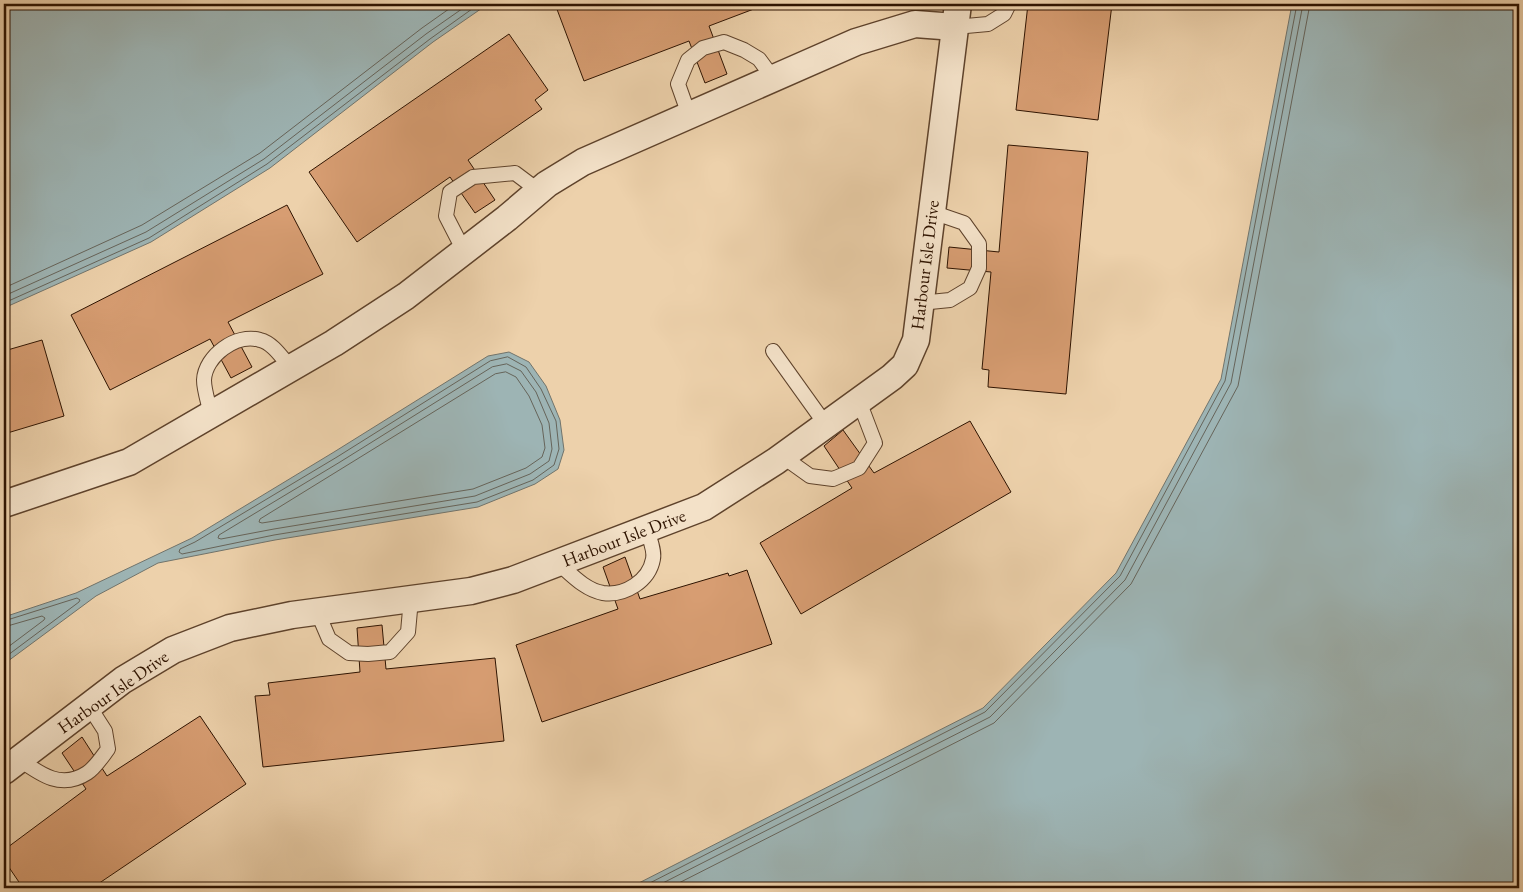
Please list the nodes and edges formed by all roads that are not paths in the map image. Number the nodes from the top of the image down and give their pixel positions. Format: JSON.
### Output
{"nodes":[{"id":1,"x":1009,"y":4,"type":"edge"},
{"id":2,"x":956,"y":15,"type":"edge"},
{"id":3,"x":773,"y":78,"type":"junction"},
{"id":4,"x":689,"y":115,"type":"junction"},
{"id":5,"x":538,"y":191,"type":"junction"},
{"id":6,"x":932,"y":212,"type":"junction"},
{"id":7,"x":464,"y":250,"type":"junction"},
{"id":8,"x":920,"y":303,"type":"junction"},
{"id":9,"x":774,"y":351,"type":"dead end"},
{"id":10,"x":291,"y":368,"type":"junction"},
{"id":11,"x":859,"y":401,"type":"junction"},
{"id":12,"x":211,"y":414,"type":"junction"},
{"id":13,"x":826,"y":425,"type":"junction"},
{"id":14,"x":782,"y":456,"type":"junction"},
{"id":15,"x":6,"y":498,"type":"edge"},
{"id":16,"x":647,"y":529,"type":"junction"},
{"id":17,"x":558,"y":563,"type":"junction"},
{"id":18,"x":412,"y":599,"type":"junction"},
{"id":19,"x":317,"y":611,"type":"junction"},
{"id":20,"x":89,"y":706,"type":"junction"},
{"id":21,"x":11,"y":765,"type":"edge"}],
"edges":[{"from":1,"to":2,"type":"lane"},
{"from":2,"to":3,"type":"street"},
{"from":2,"to":6,"type":"street","name":"Harbour Isle Drive"},
{"from":3,"to":4,"type":"street"},
{"from":3,"to":4,"type":"lane"},
{"from":4,"to":5,"type":"street"},
{"from":5,"to":7,"type":"street"},
{"from":5,"to":7,"type":"lane"},
{"from":6,"to":8,"type":"street","name":"Harbour Isle Drive"},
{"from":6,"to":8,"type":"lane"},
{"from":7,"to":10,"type":"street"},
{"from":8,"to":11,"type":"street","name":"Harbour Isle Drive"},
{"from":9,"to":13,"type":"lane"},
{"from":10,"to":12,"type":"street"},
{"from":10,"to":12,"type":"lane"},
{"from":11,"to":13,"type":"street","name":"Harbour Isle Drive"},
{"from":11,"to":14,"type":"lane"},
{"from":12,"to":15,"type":"street"},
{"from":13,"to":14,"type":"street","name":"Harbour Isle Drive"},
{"from":14,"to":16,"type":"street","name":"Harbour Isle Drive"},
{"from":16,"to":17,"type":"street","name":"Harbour Isle Drive"},
{"from":16,"to":17,"type":"lane"},
{"from":17,"to":18,"type":"street","name":"Harbour Isle Drive"},
{"from":18,"to":19,"type":"street","name":"Harbour Isle Drive"},
{"from":18,"to":19,"type":"lane"},
{"from":19,"to":20,"type":"street","name":"Harbour Isle Drive"},
{"from":20,"to":21,"type":"street","name":"Harbour Isle Drive"},
{"from":20,"to":21,"type":"lane"}]}
